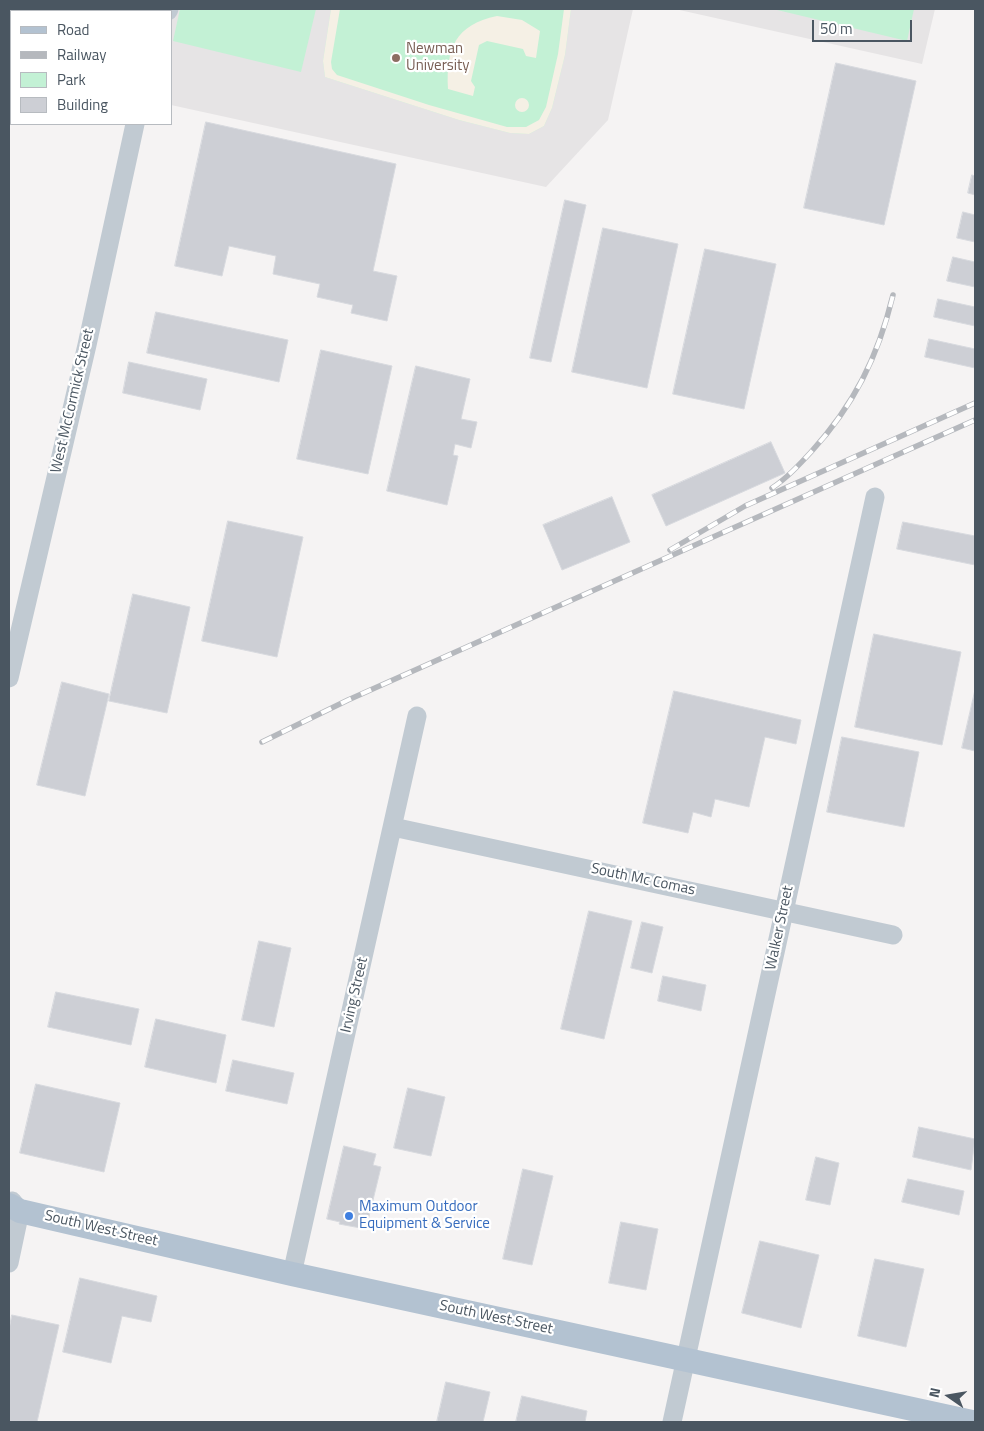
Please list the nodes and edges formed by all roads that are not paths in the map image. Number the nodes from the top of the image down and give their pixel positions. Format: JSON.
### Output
{"nodes":[{"id":1,"x":135,"y":125,"type":"edge"},
{"id":2,"x":875,"y":497,"type":"dead end"},
{"id":3,"x":9,"y":678,"type":"edge"},
{"id":4,"x":417,"y":716,"type":"dead end"},
{"id":5,"x":393,"y":827,"type":"junction"},
{"id":6,"x":783,"y":911,"type":"junction"},
{"id":7,"x":892,"y":935,"type":"dead end"},
{"id":8,"x":12,"y":1206,"type":"edge"},
{"id":9,"x":9,"y":1263,"type":"edge"},
{"id":10,"x":292,"y":1274,"type":"junction"},
{"id":11,"x":685,"y":1359,"type":"junction"},
{"id":12,"x":672,"y":1422,"type":"edge"},
{"id":13,"x":972,"y":1422,"type":"edge"}],
"edges":[{"from":1,"to":3,"type":"street","name":"West McCormick Street"},
{"from":2,"to":6,"type":"street","name":"Walker Street"},
{"from":4,"to":5,"type":"street","name":"Irving Street"},
{"from":5,"to":6,"type":"street","name":"South Mc Comas"},
{"from":5,"to":10,"type":"street","name":"Irving Street"},
{"from":6,"to":7,"type":"street","name":"South Mc Comas"},
{"from":6,"to":11,"type":"street","name":"Walker Street"},
{"from":8,"to":9,"type":"street"},
{"from":8,"to":10,"type":"main road","name":"South West Street"},
{"from":10,"to":11,"type":"main road","name":"South West Street"},
{"from":11,"to":12,"type":"street","name":"Walker Street"},
{"from":11,"to":13,"type":"main road","name":"South West Street"}]}
